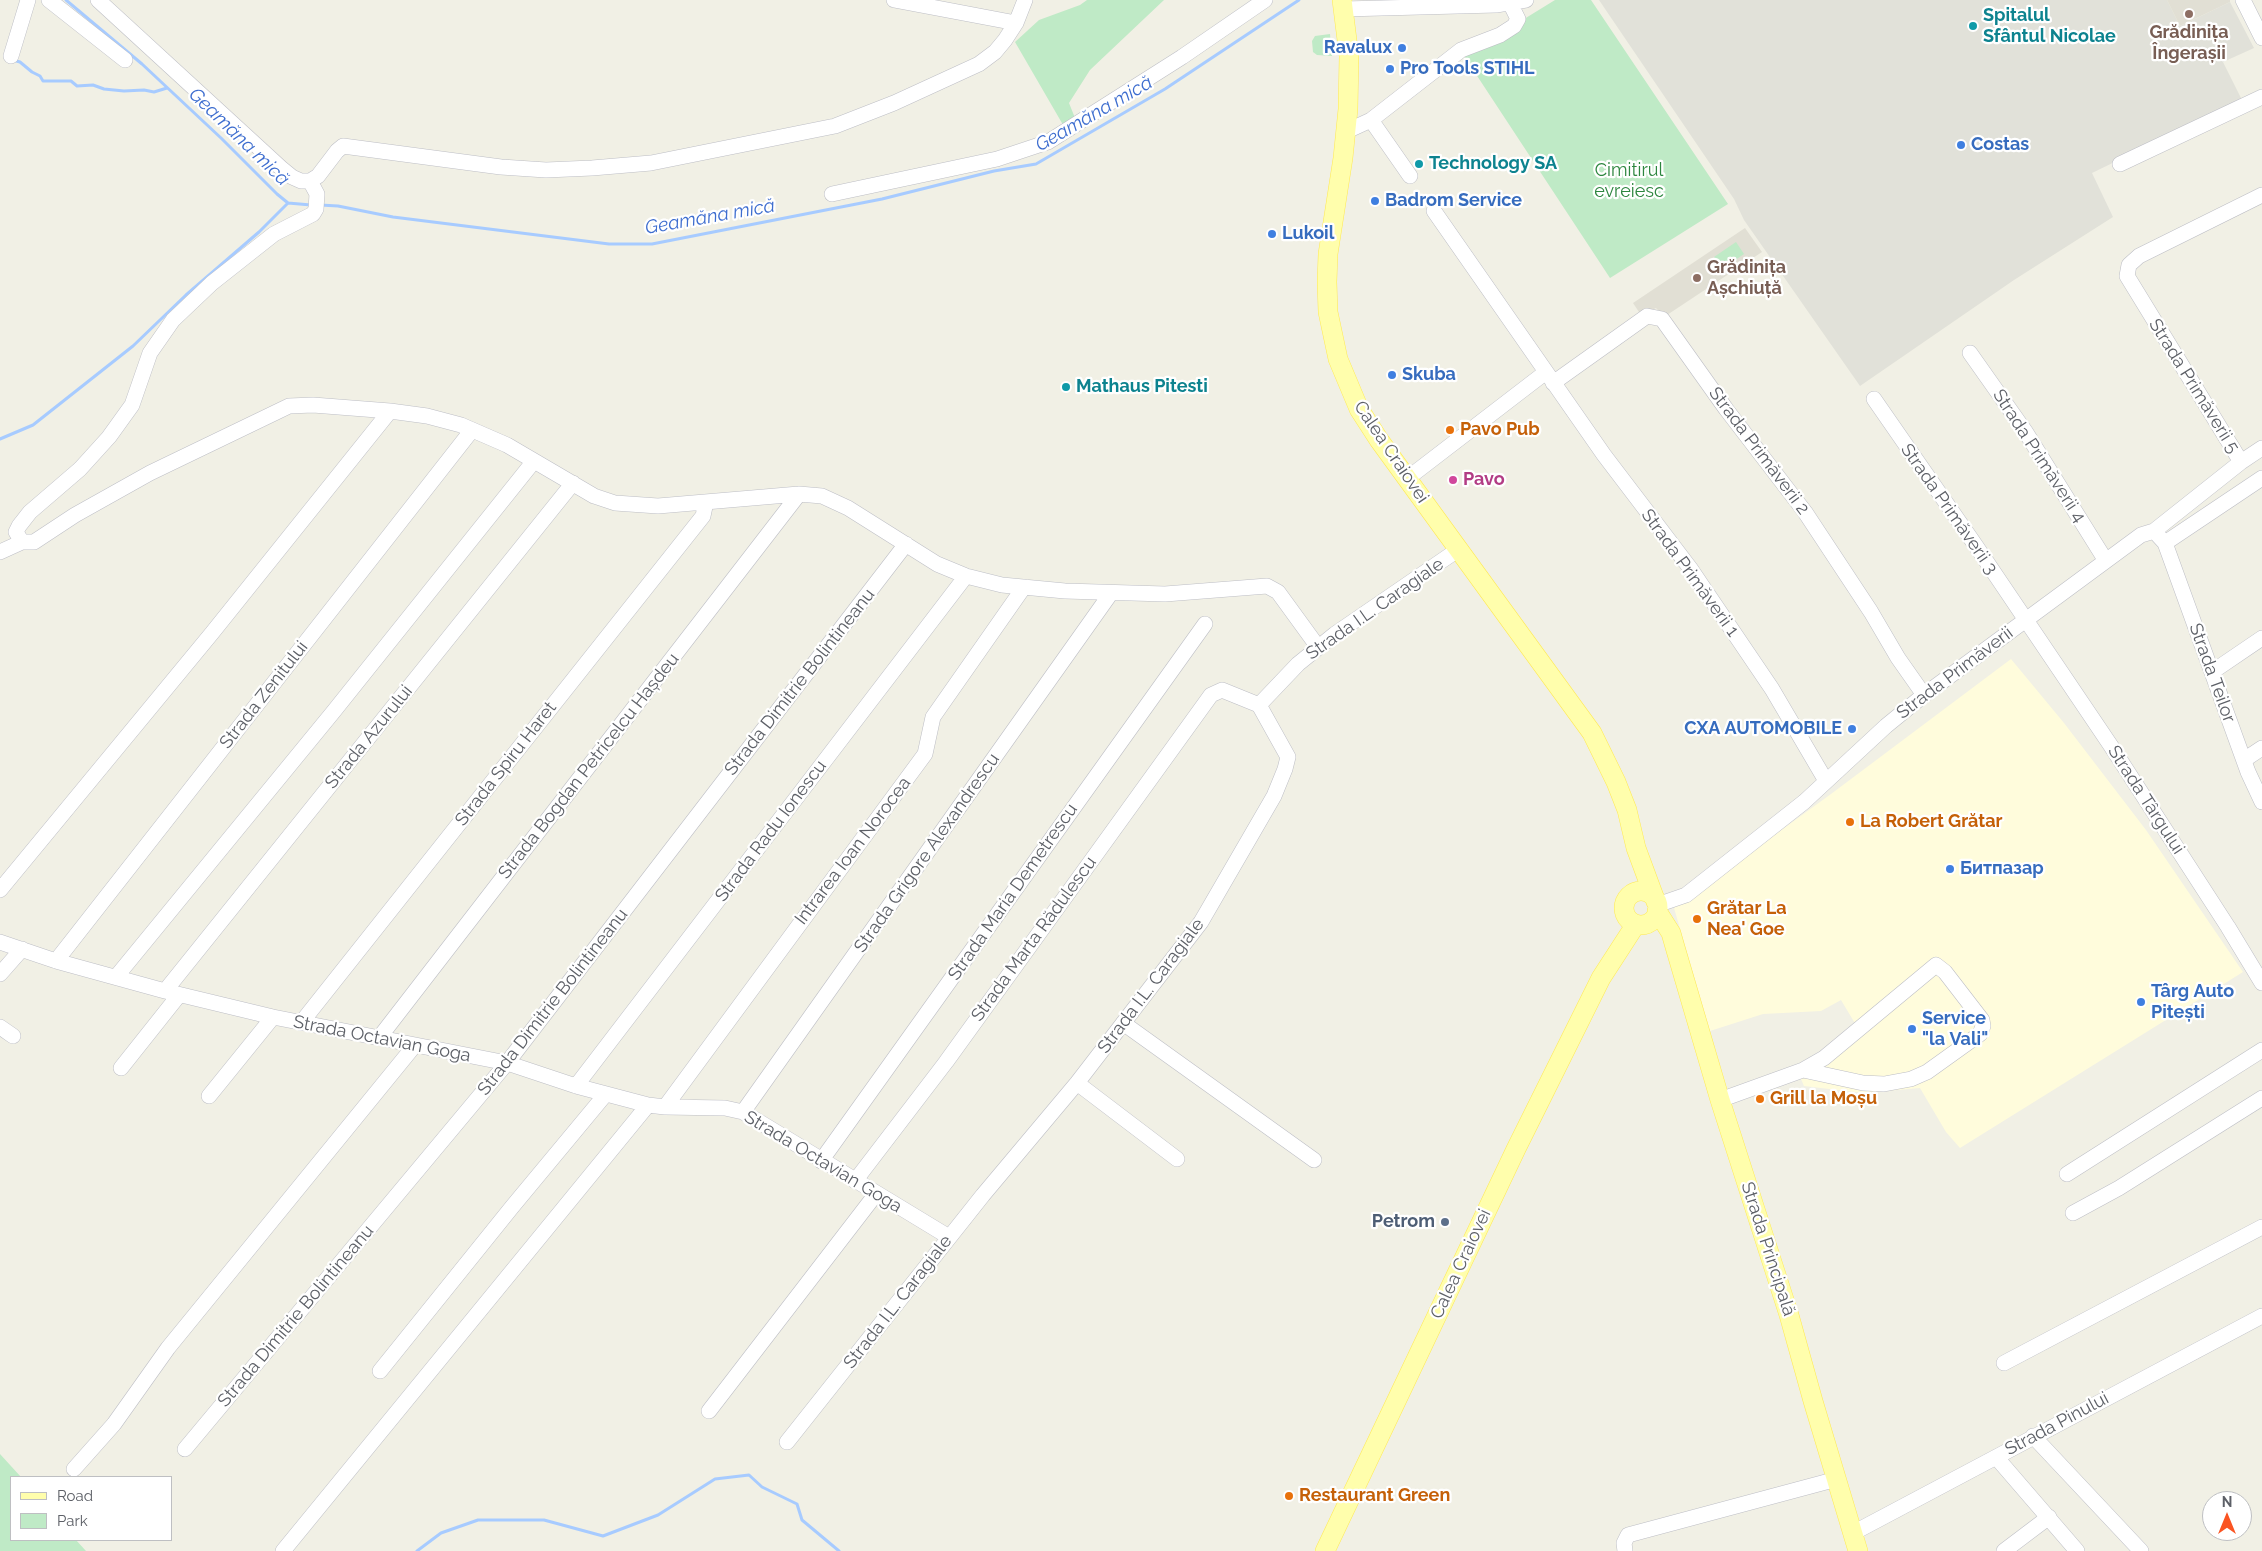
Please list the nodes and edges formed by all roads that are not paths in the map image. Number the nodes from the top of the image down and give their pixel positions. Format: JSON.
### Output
{"nodes":[{"id":1,"x":28,"y":0,"type":"edge"},
{"id":2,"x":49,"y":0,"type":"edge"},
{"id":3,"x":98,"y":0,"type":"edge"},
{"id":4,"x":894,"y":0,"type":"edge"},
{"id":5,"x":1025,"y":0,"type":"edge"},
{"id":6,"x":1265,"y":0,"type":"edge"},
{"id":7,"x":1526,"y":0,"type":"edge"},
{"id":8,"x":2243,"y":0,"type":"edge"},
{"id":9,"x":1510,"y":3,"type":"junction"},
{"id":10,"x":1343,"y":4,"type":"edge"},
{"id":11,"x":1016,"y":23,"type":"junction"},
{"id":12,"x":2262,"y":38,"type":"edge"},
{"id":13,"x":11,"y":56,"type":"dead end"},
{"id":14,"x":124,"y":60,"type":"dead end"},
{"id":15,"x":2262,"y":97,"type":"edge"},
{"id":16,"x":1371,"y":120,"type":"junction"},
{"id":17,"x":1347,"y":131,"type":"junction"},
{"id":18,"x":2120,"y":164,"type":"dead end"},
{"id":19,"x":1410,"y":176,"type":"dead end"},
{"id":20,"x":314,"y":194,"type":"junction"},
{"id":21,"x":832,"y":194,"type":"dead end"},
{"id":22,"x":2262,"y":195,"type":"edge"},
{"id":23,"x":1434,"y":211,"type":"dead end"},
{"id":24,"x":1970,"y":354,"type":"dead end"},
{"id":25,"x":1549,"y":377,"type":"junction"},
{"id":26,"x":1874,"y":399,"type":"dead end"},
{"id":27,"x":390,"y":411,"type":"junction"},
{"id":28,"x":472,"y":430,"type":"junction"},
{"id":29,"x":2262,"y":448,"type":"edge"},
{"id":30,"x":534,"y":461,"type":"junction"},
{"id":31,"x":2241,"y":462,"type":"junction"},
{"id":32,"x":1408,"y":478,"type":"junction"},
{"id":33,"x":2262,"y":478,"type":"edge"},
{"id":34,"x":573,"y":483,"type":"junction"},
{"id":35,"x":799,"y":494,"type":"junction"},
{"id":36,"x":706,"y":502,"type":"junction"},
{"id":37,"x":2154,"y":531,"type":"junction"},
{"id":38,"x":22,"y":542,"type":"junction"},
{"id":39,"x":2165,"y":543,"type":"junction"},
{"id":40,"x":906,"y":544,"type":"junction"},
{"id":41,"x":1460,"y":549,"type":"junction"},
{"id":42,"x":0,"y":552,"type":"edge"},
{"id":43,"x":2106,"y":561,"type":"junction"},
{"id":44,"x":966,"y":576,"type":"junction"},
{"id":45,"x":1024,"y":587,"type":"junction"},
{"id":46,"x":1111,"y":593,"type":"junction"},
{"id":47,"x":2026,"y":619,"type":"junction"},
{"id":48,"x":1206,"y":624,"type":"dead end"},
{"id":49,"x":2262,"y":638,"type":"edge"},
{"id":50,"x":1318,"y":647,"type":"junction"},
{"id":51,"x":2212,"y":672,"type":"junction"},
{"id":52,"x":1924,"y":694,"type":"junction"},
{"id":53,"x":1259,"y":705,"type":"junction"},
{"id":54,"x":2262,"y":748,"type":"edge"},
{"id":55,"x":2244,"y":760,"type":"junction"},
{"id":56,"x":1826,"y":781,"type":"junction"},
{"id":57,"x":2262,"y":802,"type":"edge"},
{"id":58,"x":1636,"y":848,"type":"junction"},
{"id":59,"x":0,"y":890,"type":"edge"},
{"id":60,"x":1626,"y":903,"type":"junction"},
{"id":61,"x":1651,"y":913,"type":"junction"},
{"id":62,"x":0,"y":942,"type":"edge"},
{"id":63,"x":22,"y":949,"type":"junction"},
{"id":64,"x":56,"y":961,"type":"junction"},
{"id":65,"x":0,"y":974,"type":"edge"},
{"id":66,"x":116,"y":977,"type":"junction"},
{"id":67,"x":1602,"y":978,"type":"junction"},
{"id":68,"x":2262,"y":983,"type":"edge"},
{"id":69,"x":172,"y":993,"type":"junction"},
{"id":70,"x":273,"y":1017,"type":"junction"},
{"id":71,"x":301,"y":1023,"type":"junction"},
{"id":72,"x":1123,"y":1023,"type":"junction"},
{"id":73,"x":0,"y":1027,"type":"edge"},
{"id":74,"x":13,"y":1036,"type":"dead end"},
{"id":75,"x":379,"y":1038,"type":"junction"},
{"id":76,"x":415,"y":1045,"type":"junction"},
{"id":77,"x":2262,"y":1050,"type":"edge"},
{"id":78,"x":507,"y":1063,"type":"junction"},
{"id":79,"x":121,"y":1068,"type":"dead end"},
{"id":80,"x":1803,"y":1070,"type":"junction"},
{"id":81,"x":1078,"y":1083,"type":"junction"},
{"id":82,"x":576,"y":1086,"type":"junction"},
{"id":83,"x":605,"y":1095,"type":"junction"},
{"id":84,"x":209,"y":1096,"type":"dead end"},
{"id":85,"x":2262,"y":1098,"type":"edge"},
{"id":86,"x":1720,"y":1100,"type":"junction"},
{"id":87,"x":648,"y":1105,"type":"junction"},
{"id":88,"x":665,"y":1108,"type":"junction"},
{"id":89,"x":743,"y":1112,"type":"junction"},
{"id":90,"x":1177,"y":1159,"type":"dead end"},
{"id":91,"x":1314,"y":1160,"type":"dead end"},
{"id":92,"x":821,"y":1161,"type":"junction"},
{"id":93,"x":2067,"y":1174,"type":"dead end"},
{"id":94,"x":855,"y":1181,"type":"junction"},
{"id":95,"x":876,"y":1194,"type":"junction"},
{"id":96,"x":2073,"y":1213,"type":"dead end"},
{"id":97,"x":2262,"y":1227,"type":"edge"},
{"id":98,"x":949,"y":1237,"type":"junction"},
{"id":99,"x":2262,"y":1316,"type":"edge"},
{"id":100,"x":2004,"y":1363,"type":"dead end"},
{"id":101,"x":380,"y":1371,"type":"dead end"},
{"id":102,"x":709,"y":1411,"type":"dead end"},
{"id":103,"x":2033,"y":1436,"type":"junction"},
{"id":104,"x":787,"y":1442,"type":"dead end"},
{"id":105,"x":185,"y":1449,"type":"dead end"},
{"id":106,"x":1996,"y":1457,"type":"junction"},
{"id":107,"x":74,"y":1469,"type":"dead end"},
{"id":108,"x":1837,"y":1479,"type":"junction"},
{"id":109,"x":2049,"y":1517,"type":"junction"},
{"id":110,"x":1856,"y":1542,"type":"edge"},
{"id":111,"x":283,"y":1551,"type":"edge"},
{"id":112,"x":1325,"y":1551,"type":"edge"},
{"id":113,"x":1625,"y":1551,"type":"edge"},
{"id":114,"x":2004,"y":1551,"type":"edge"},
{"id":115,"x":2078,"y":1551,"type":"edge"},
{"id":116,"x":2142,"y":1551,"type":"edge"}],
"edges":[{"from":1,"to":13,"type":"street"},
{"from":2,"to":14,"type":"street"},
{"from":3,"to":20,"type":"street"},
{"from":4,"to":11,"type":"street"},
{"from":5,"to":11,"type":"street"},
{"from":6,"to":21,"type":"street"},
{"from":7,"to":9,"type":"street"},
{"from":8,"to":12,"type":"street"},
{"from":9,"to":10,"type":"street"},
{"from":9,"to":16,"type":"street"},
{"from":10,"to":17,"type":"main road","name":"Calea Craiovei"},
{"from":11,"to":20,"type":"street"},
{"from":15,"to":18,"type":"street"},
{"from":16,"to":17,"type":"street"},
{"from":16,"to":19,"type":"street"},
{"from":17,"to":32,"type":"main road","name":"Calea Craiovei"},
{"from":20,"to":38,"type":"street"},
{"from":22,"to":31,"type":"street","name":"Strada Primăverii 5"},
{"from":23,"to":25,"type":"street","name":"Strada Primăverii 1"},
{"from":24,"to":43,"type":"street","name":"Strada Primăverii 4"},
{"from":25,"to":32,"type":"street","name":"Strada Primăverii 2"},
{"from":25,"to":52,"type":"street","name":"Strada Primăverii 2"},
{"from":25,"to":56,"type":"street","name":"Strada Primăverii 1"},
{"from":26,"to":47,"type":"street","name":"Strada Primăverii 3"},
{"from":27,"to":28,"type":"street"},
{"from":27,"to":38,"type":"street"},
{"from":27,"to":59,"type":"street"},
{"from":28,"to":30,"type":"street"},
{"from":28,"to":64,"type":"street","name":"Strada Zenitului"},
{"from":29,"to":31,"type":"street"},
{"from":30,"to":34,"type":"street"},
{"from":30,"to":66,"type":"street"},
{"from":31,"to":37,"type":"street","name":"Strada Primăverii 5"},
{"from":32,"to":41,"type":"main road","name":"Calea Craiovei"},
{"from":33,"to":39,"type":"street"},
{"from":34,"to":36,"type":"street"},
{"from":34,"to":69,"type":"street","name":"Strada Azurului"},
{"from":35,"to":36,"type":"street"},
{"from":35,"to":40,"type":"street"},
{"from":35,"to":75,"type":"street","name":"Strada Bogdan Petricelcu Hașdeu"},
{"from":36,"to":71,"type":"street","name":"Strada Spiru Haret"},
{"from":37,"to":39,"type":"street"},
{"from":37,"to":43,"type":"street","name":"Strada Primăverii"},
{"from":38,"to":42,"type":"street"},
{"from":39,"to":51,"type":"street","name":"Strada Teilor"},
{"from":40,"to":44,"type":"street"},
{"from":40,"to":78,"type":"street","name":"Strada Dimitrie Bolintineanu"},
{"from":41,"to":50,"type":"street","name":"Strada I.L. Caragiale"},
{"from":41,"to":58,"type":"main road","name":"Calea Craiovei"},
{"from":43,"to":47,"type":"street","name":"Strada Primăverii"},
{"from":44,"to":45,"type":"street"},
{"from":44,"to":82,"type":"street","name":"Strada Radu Ionescu"},
{"from":45,"to":46,"type":"street"},
{"from":45,"to":88,"type":"street","name":"Intrarea Ioan Norocea"},
{"from":46,"to":50,"type":"street"},
{"from":46,"to":89,"type":"street","name":"Strada Grigore Alexandrescu"},
{"from":47,"to":52,"type":"street","name":"Strada Primăverii"},
{"from":47,"to":68,"type":"street","name":"Strada Târgului"},
{"from":48,"to":92,"type":"street","name":"Strada Maria Demetrescu"},
{"from":49,"to":51,"type":"street"},
{"from":50,"to":53,"type":"street","name":"Strada I.L. Caragiale"},
{"from":51,"to":55,"type":"street","name":"Strada Teilor"},
{"from":52,"to":56,"type":"street","name":"Strada Primăverii"},
{"from":53,"to":72,"type":"street","name":"Strada I.L. Caragiale"},
{"from":53,"to":94,"type":"street","name":"Strada Marta Rădulescu"},
{"from":54,"to":55,"type":"street"},
{"from":55,"to":57,"type":"street","name":"Strada Teilor"},
{"from":56,"to":61,"type":"street","name":"Strada Primăverii"},
{"from":58,"to":60,"type":"main road","name":"Calea Craiovei"},
{"from":58,"to":61,"type":"main road","name":"Calea Craiovei"},
{"from":60,"to":61,"type":"main road"},
{"from":60,"to":61,"type":"main road"},
{"from":60,"to":67,"type":"main road","name":"Calea Craiovei"},
{"from":61,"to":67,"type":"main road","name":"Calea Craiovei"},
{"from":61,"to":86,"type":"main road","name":"Strada Principală"},
{"from":62,"to":63,"type":"street","name":"Strada Octavian Goga"},
{"from":63,"to":64,"type":"street","name":"Strada Octavian Goga"},
{"from":63,"to":65,"type":"street"},
{"from":64,"to":66,"type":"street","name":"Strada Octavian Goga"},
{"from":66,"to":69,"type":"street","name":"Strada Octavian Goga"},
{"from":67,"to":112,"type":"main road","name":"Calea Craiovei"},
{"from":69,"to":70,"type":"street","name":"Strada Octavian Goga"},
{"from":69,"to":79,"type":"street","name":"Strada Azurului"},
{"from":70,"to":71,"type":"street","name":"Strada Octavian Goga"},
{"from":70,"to":84,"type":"street"},
{"from":71,"to":75,"type":"street","name":"Strada Octavian Goga"},
{"from":72,"to":81,"type":"street","name":"Strada I.L. Caragiale"},
{"from":72,"to":91,"type":"street"},
{"from":73,"to":74,"type":"street"},
{"from":75,"to":76,"type":"street","name":"Strada Octavian Goga"},
{"from":76,"to":78,"type":"street","name":"Strada Octavian Goga"},
{"from":76,"to":107,"type":"street"},
{"from":77,"to":93,"type":"street"},
{"from":78,"to":82,"type":"street","name":"Strada Octavian Goga"},
{"from":78,"to":105,"type":"street","name":"Strada Dimitrie Bolintineanu"},
{"from":80,"to":80,"type":"street"},
{"from":80,"to":86,"type":"street"},
{"from":81,"to":90,"type":"street"},
{"from":81,"to":98,"type":"street","name":"Strada I.L. Caragiale"},
{"from":82,"to":83,"type":"street","name":"Strada Octavian Goga"},
{"from":83,"to":87,"type":"street","name":"Strada Octavian Goga"},
{"from":83,"to":101,"type":"street"},
{"from":85,"to":96,"type":"street"},
{"from":86,"to":108,"type":"main road","name":"Strada Principală"},
{"from":87,"to":88,"type":"street","name":"Strada Octavian Goga"},
{"from":87,"to":111,"type":"street"},
{"from":88,"to":89,"type":"street","name":"Strada Octavian Goga"},
{"from":89,"to":92,"type":"street","name":"Strada Octavian Goga"},
{"from":92,"to":94,"type":"street","name":"Strada Octavian Goga"},
{"from":94,"to":95,"type":"street","name":"Strada Octavian Goga"},
{"from":95,"to":98,"type":"street","name":"Strada Octavian Goga"},
{"from":95,"to":102,"type":"street"},
{"from":97,"to":100,"type":"street"},
{"from":98,"to":104,"type":"street","name":"Strada I.L. Caragiale"},
{"from":99,"to":103,"type":"street","name":"Strada Pinului"},
{"from":103,"to":106,"type":"street","name":"Strada Pinului"},
{"from":103,"to":116,"type":"street"},
{"from":106,"to":109,"type":"street"},
{"from":106,"to":110,"type":"street","name":"Strada Pinului"},
{"from":108,"to":110,"type":"main road","name":"Strada Principală"},
{"from":108,"to":113,"type":"street"},
{"from":109,"to":114,"type":"street"},
{"from":109,"to":115,"type":"street"}]}
